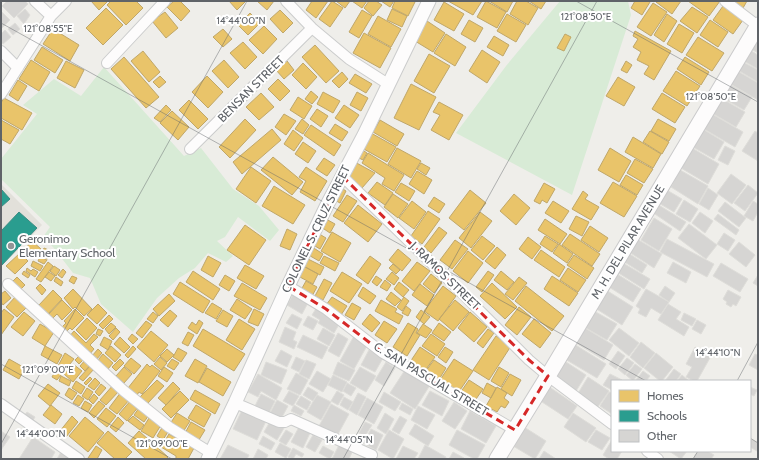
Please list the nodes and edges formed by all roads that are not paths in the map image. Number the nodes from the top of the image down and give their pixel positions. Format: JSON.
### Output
{"nodes":[{"id":1,"x":35,"y":1,"type":"edge"},
{"id":2,"x":66,"y":1,"type":"edge"},
{"id":3,"x":165,"y":1,"type":"edge"},
{"id":4,"x":286,"y":1,"type":"edge"},
{"id":5,"x":429,"y":1,"type":"edge"},
{"id":6,"x":725,"y":1,"type":"edge"},
{"id":7,"x":51,"y":16,"type":"junction"},
{"id":8,"x":758,"y":25,"type":"edge"},
{"id":9,"x":312,"y":28,"type":"junction"},
{"id":10,"x":1,"y":51,"type":"edge"},
{"id":11,"x":107,"y":63,"type":"dead end"},
{"id":12,"x":18,"y":68,"type":"junction"},
{"id":13,"x":388,"y":84,"type":"junction"},
{"id":14,"x":1,"y":94,"type":"edge"},
{"id":15,"x":190,"y":149,"type":"dead end"},
{"id":16,"x":342,"y":176,"type":"junction"},
{"id":17,"x":8,"y":284,"type":"dead end"},
{"id":18,"x":288,"y":286,"type":"junction"},
{"id":19,"x":548,"y":376,"type":"junction"},
{"id":20,"x":235,"y":403,"type":"junction"},
{"id":21,"x":1,"y":404,"type":"edge"},
{"id":22,"x":611,"y":423,"type":"edge"},
{"id":23,"x":515,"y":430,"type":"junction"},
{"id":24,"x":648,"y":452,"type":"edge"},
{"id":25,"x":372,"y":455,"type":"dead end"},
{"id":26,"x":209,"y":456,"type":"edge"},
{"id":27,"x":79,"y":459,"type":"edge"},
{"id":28,"x":497,"y":459,"type":"edge"},
{"id":29,"x":658,"y":459,"type":"edge"}],
"edges":[{"from":1,"to":7,"type":"street"},
{"from":2,"to":7,"type":"street"},
{"from":3,"to":11,"type":"street"},
{"from":4,"to":9,"type":"street"},
{"from":5,"to":13,"type":"street","name":"COLONEL S. CRUZ STREET"},
{"from":6,"to":8,"type":"street"},
{"from":7,"to":12,"type":"street"},
{"from":8,"to":19,"type":"main road","name":"M. H. DEL PILAR AVENUE"},
{"from":9,"to":13,"type":"street"},
{"from":9,"to":15,"type":"street","name":"BENSAN STREET"},
{"from":10,"to":12,"type":"street"},
{"from":12,"to":14,"type":"street"},
{"from":13,"to":16,"type":"street","name":"COLONEL S. CRUZ STREET"},
{"from":16,"to":18,"type":"street","name":"COLONEL S. CRUZ STREET"},
{"from":16,"to":19,"type":"street","name":"J. RAMOS STREET"},
{"from":17,"to":26,"type":"street"},
{"from":18,"to":20,"type":"street","name":"COLONEL S. CRUZ STREET"},
{"from":18,"to":23,"type":"street","name":"C. SAN PASCUAL STREET"},
{"from":19,"to":22,"type":"street","name":"J. RAMOS STREET"},
{"from":19,"to":23,"type":"main road","name":"M. H. DEL PILAR AVENUE"},
{"from":20,"to":25,"type":"street"},
{"from":20,"to":26,"type":"street","name":"COLONEL S. CRUZ STREET"},
{"from":21,"to":27,"type":"street"},
{"from":23,"to":28,"type":"main road","name":"M. H. DEL PILAR AVENUE"},
{"from":24,"to":29,"type":"street"}]}
